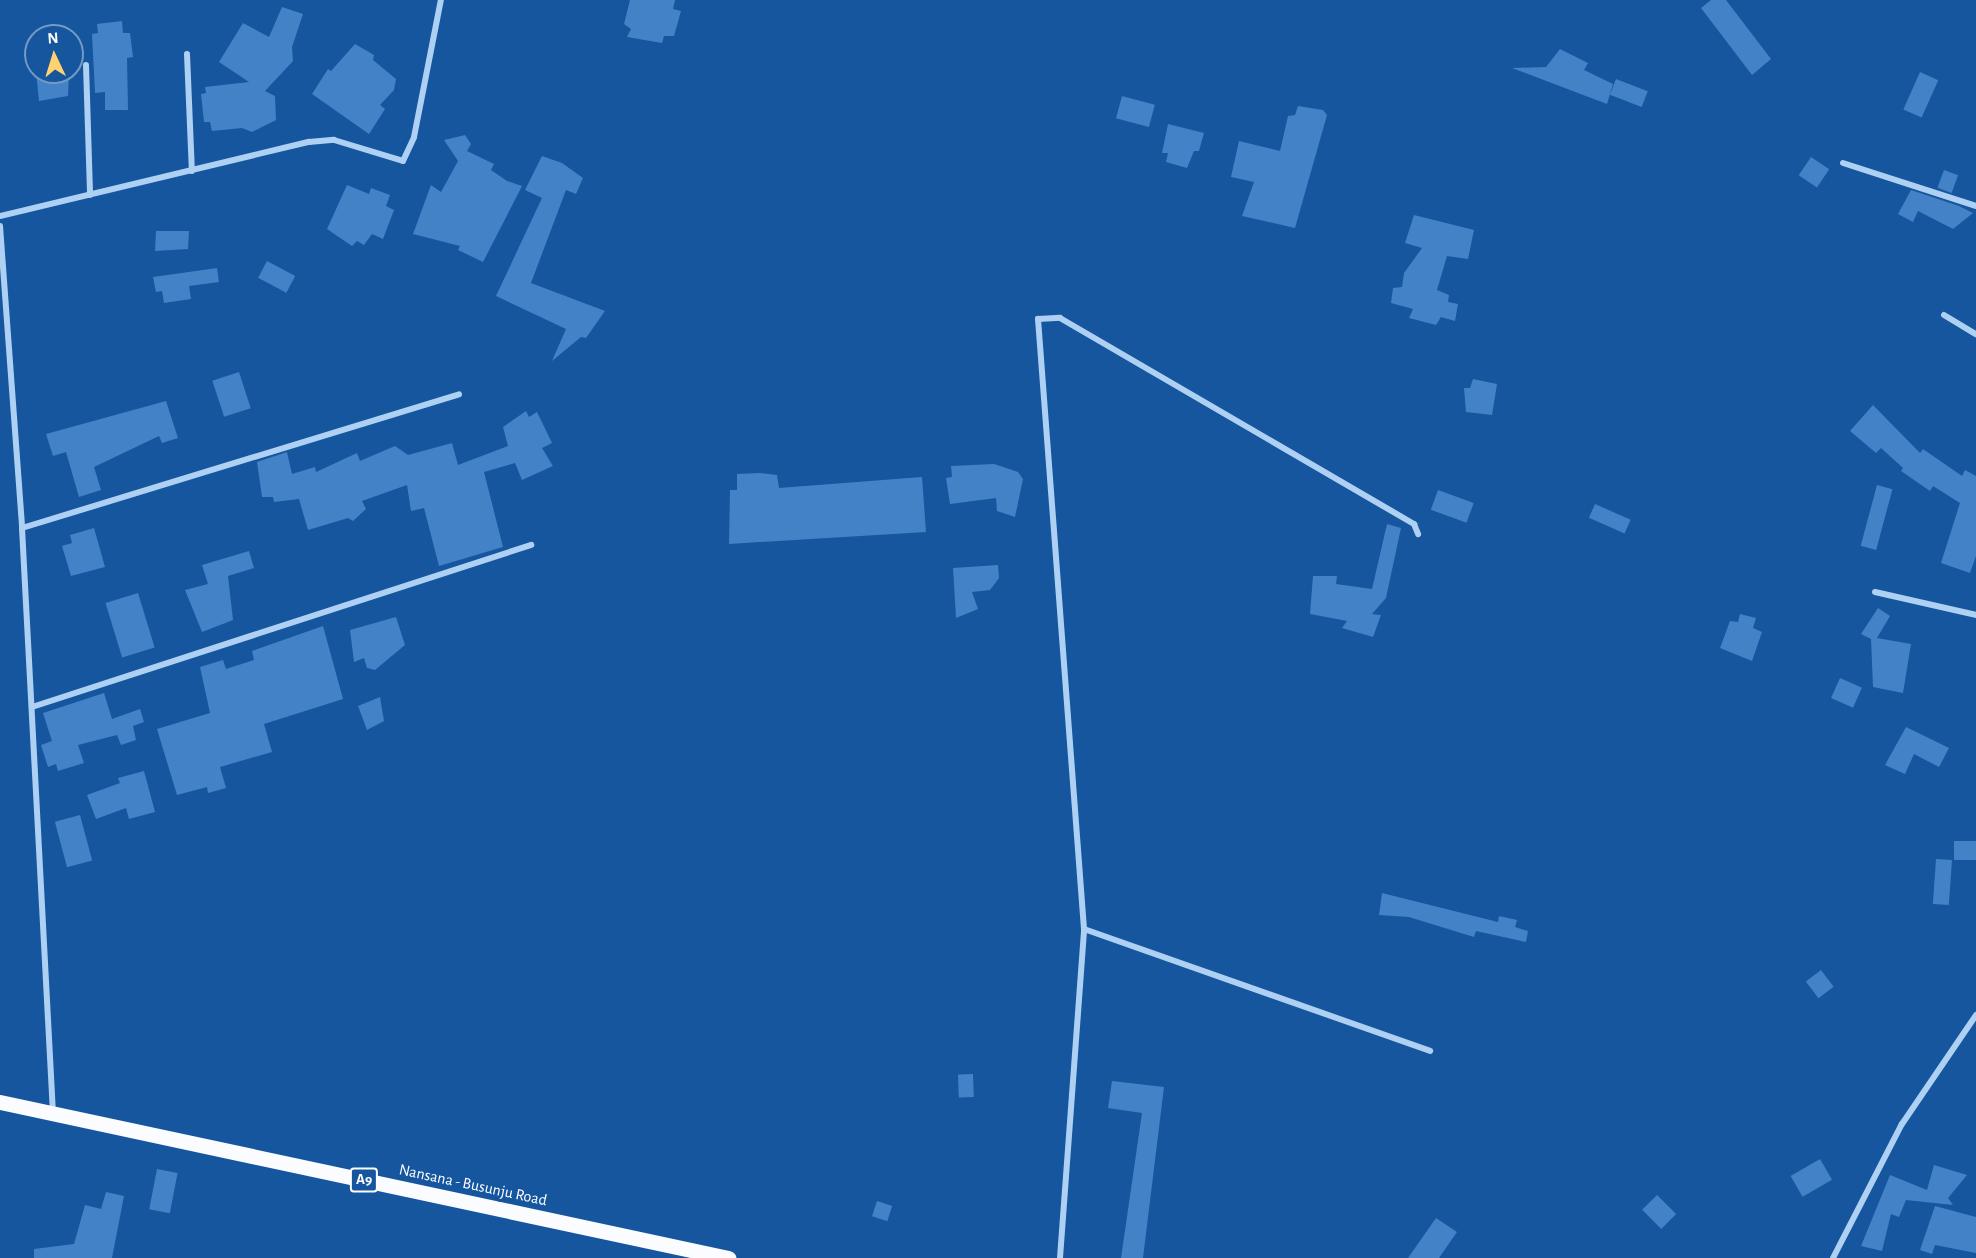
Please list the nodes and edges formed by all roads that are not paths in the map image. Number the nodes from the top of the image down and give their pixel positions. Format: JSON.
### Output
{"nodes":[{"id":1,"x":441,"y":0,"type":"edge"},
{"id":2,"x":187,"y":54,"type":"dead end"},
{"id":3,"x":86,"y":65,"type":"dead end"},
{"id":4,"x":1843,"y":163,"type":"dead end"},
{"id":5,"x":192,"y":171,"type":"junction"},
{"id":6,"x":90,"y":195,"type":"junction"},
{"id":7,"x":1976,"y":206,"type":"edge"},
{"id":8,"x":0,"y":216,"type":"edge"},
{"id":9,"x":0,"y":226,"type":"edge"},
{"id":10,"x":1944,"y":315,"type":"dead end"},
{"id":11,"x":1976,"y":334,"type":"edge"},
{"id":12,"x":459,"y":394,"type":"dead end"},
{"id":13,"x":22,"y":528,"type":"junction"},
{"id":14,"x":1418,"y":534,"type":"dead end"},
{"id":15,"x":531,"y":545,"type":"dead end"},
{"id":16,"x":1875,"y":592,"type":"dead end"},
{"id":17,"x":1976,"y":615,"type":"edge"},
{"id":18,"x":32,"y":707,"type":"junction"},
{"id":19,"x":1084,"y":929,"type":"junction"},
{"id":20,"x":1976,"y":1015,"type":"edge"},
{"id":21,"x":1430,"y":1051,"type":"dead end"},
{"id":22,"x":0,"y":1102,"type":"edge"},
{"id":23,"x":53,"y":1113,"type":"junction"},
{"id":24,"x":694,"y":1254,"type":"edge"},
{"id":25,"x":728,"y":1258,"type":"edge"},
{"id":26,"x":1060,"y":1258,"type":"edge"},
{"id":27,"x":1833,"y":1258,"type":"edge"}],
"edges":[{"from":1,"to":5,"type":"street"},
{"from":2,"to":5,"type":"street"},
{"from":3,"to":6,"type":"street"},
{"from":4,"to":7,"type":"street"},
{"from":5,"to":6,"type":"street"},
{"from":6,"to":8,"type":"street"},
{"from":9,"to":13,"type":"street"},
{"from":10,"to":11,"type":"street"},
{"from":12,"to":13,"type":"street"},
{"from":13,"to":18,"type":"street"},
{"from":14,"to":19,"type":"street"},
{"from":15,"to":18,"type":"street"},
{"from":16,"to":17,"type":"street"},
{"from":18,"to":23,"type":"street"},
{"from":19,"to":21,"type":"street"},
{"from":19,"to":26,"type":"street"},
{"from":20,"to":27,"type":"street"},
{"from":22,"to":23,"type":"main road","name":"Nansana - Busunju Road","number":"A9"},
{"from":23,"to":24,"type":"main road","name":"Nansana - Busunju Road","number":"A9"},
{"from":24,"to":25,"type":"main road","name":"Nansana - Busunju Road","number":"A9"}]}
